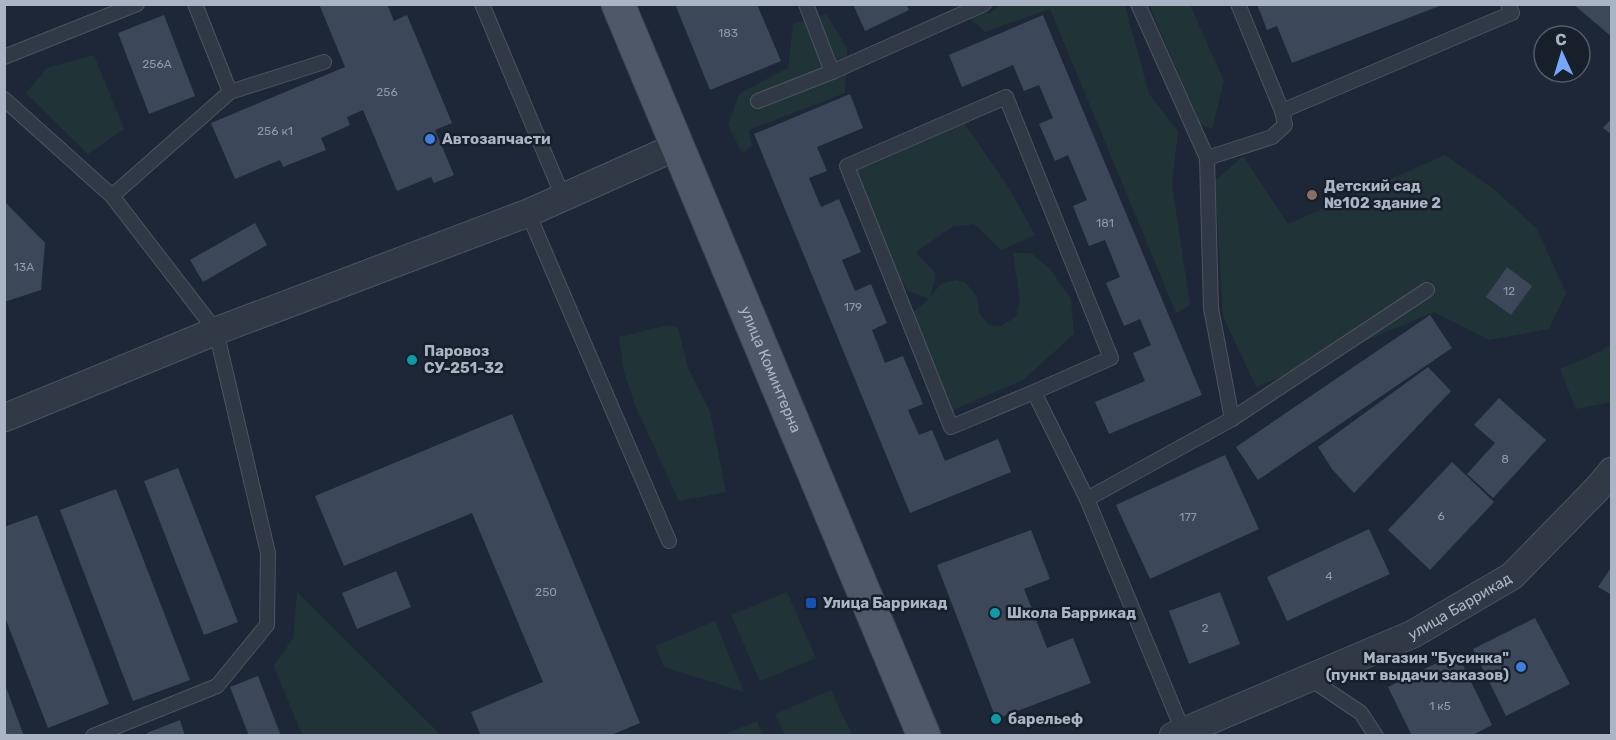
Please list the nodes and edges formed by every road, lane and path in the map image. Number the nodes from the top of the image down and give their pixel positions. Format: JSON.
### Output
{"nodes":[{"id":1,"x":137,"y":4,"type":"edge"},
{"id":2,"x":195,"y":4,"type":"edge"},
{"id":3,"x":482,"y":4,"type":"edge"},
{"id":4,"x":618,"y":4,"type":"edge"},
{"id":5,"x":806,"y":4,"type":"edge"},
{"id":6,"x":984,"y":4,"type":"edge"},
{"id":7,"x":1138,"y":4,"type":"edge"},
{"id":8,"x":1238,"y":4,"type":"edge"},
{"id":9,"x":1508,"y":4,"type":"edge"},
{"id":10,"x":4,"y":57,"type":"edge"},
{"id":11,"x":324,"y":62,"type":"dead end"},
{"id":12,"x":832,"y":72,"type":"junction"},
{"id":13,"x":230,"y":92,"type":"junction"},
{"id":14,"x":4,"y":99,"type":"edge"},
{"id":15,"x":758,"y":101,"type":"dead end"},
{"id":16,"x":1282,"y":111,"type":"junction"},
{"id":17,"x":678,"y":146,"type":"junction"},
{"id":18,"x":1207,"y":158,"type":"junction"},
{"id":19,"x":112,"y":196,"type":"junction"},
{"id":20,"x":563,"y":197,"type":"junction"},
{"id":21,"x":528,"y":213,"type":"junction"},
{"id":22,"x":1428,"y":290,"type":"dead end"},
{"id":23,"x":216,"y":331,"type":"junction"},
{"id":24,"x":1034,"y":392,"type":"junction"},
{"id":25,"x":4,"y":418,"type":"edge"},
{"id":26,"x":1232,"y":419,"type":"junction"},
{"id":27,"x":1611,"y":471,"type":"edge"},
{"id":28,"x":1087,"y":499,"type":"junction"},
{"id":29,"x":669,"y":541,"type":"dead end"},
{"id":30,"x":1309,"y":678,"type":"junction"},
{"id":31,"x":1178,"y":733,"type":"edge"},
{"id":32,"x":93,"y":735,"type":"edge"},
{"id":33,"x":924,"y":735,"type":"edge"},
{"id":34,"x":1376,"y":735,"type":"edge"}],
"edges":[{"from":1,"to":10,"type":"lane"},
{"from":2,"to":13,"type":"lane"},
{"from":3,"to":20,"type":"lane"},
{"from":4,"to":17,"type":"main road","name":"улица Коминтерна"},
{"from":5,"to":12,"type":"lane"},
{"from":6,"to":12,"type":"lane"},
{"from":7,"to":18,"type":"lane"},
{"from":8,"to":16,"type":"lane"},
{"from":9,"to":16,"type":"lane"},
{"from":11,"to":13,"type":"lane"},
{"from":12,"to":15,"type":"lane"},
{"from":13,"to":19,"type":"lane"},
{"from":14,"to":19,"type":"lane"},
{"from":16,"to":18,"type":"lane"},
{"from":17,"to":20,"type":"street"},
{"from":17,"to":33,"type":"main road","name":"улица Коминтерна"},
{"from":18,"to":26,"type":"lane"},
{"from":19,"to":23,"type":"lane"},
{"from":20,"to":21,"type":"street"},
{"from":21,"to":23,"type":"street"},
{"from":21,"to":29,"type":"lane"},
{"from":22,"to":26,"type":"lane"},
{"from":23,"to":25,"type":"street"},
{"from":23,"to":32,"type":"lane"},
{"from":24,"to":24,"type":"lane"},
{"from":24,"to":28,"type":"lane"},
{"from":26,"to":28,"type":"lane"},
{"from":27,"to":30,"type":"street","name":"улица Баррикад"},
{"from":28,"to":31,"type":"lane"},
{"from":30,"to":31,"type":"street","name":"улица Баррикад"},
{"from":30,"to":34,"type":"lane"}]}
